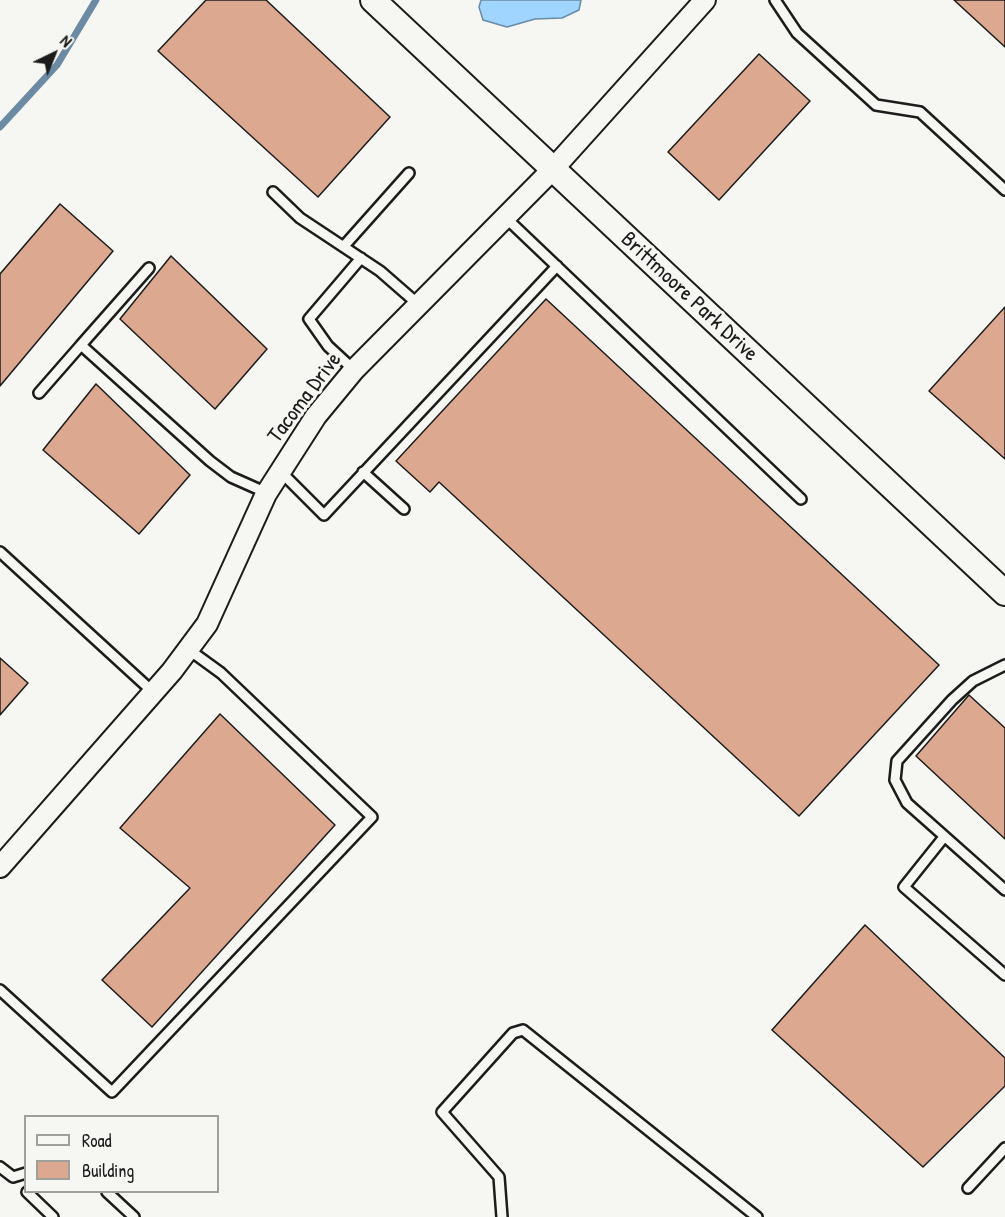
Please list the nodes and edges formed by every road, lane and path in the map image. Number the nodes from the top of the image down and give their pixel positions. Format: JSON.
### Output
{"nodes":[{"id":1,"x":373,"y":0,"type":"edge"},
{"id":2,"x":705,"y":0,"type":"edge"},
{"id":3,"x":775,"y":0,"type":"edge"},
{"id":4,"x":553,"y":170,"type":"junction"},
{"id":5,"x":409,"y":173,"type":"dead end"},
{"id":6,"x":1005,"y":190,"type":"edge"},
{"id":7,"x":273,"y":192,"type":"dead end"},
{"id":8,"x":505,"y":217,"type":"junction"},
{"id":9,"x":344,"y":246,"type":"junction"},
{"id":10,"x":361,"y":258,"type":"junction"},
{"id":11,"x":557,"y":266,"type":"junction"},
{"id":12,"x":149,"y":268,"type":"dead end"},
{"id":13,"x":419,"y":305,"type":"junction"},
{"id":14,"x":81,"y":345,"type":"junction"},
{"id":15,"x":354,"y":370,"type":"junction"},
{"id":16,"x":39,"y":393,"type":"dead end"},
{"id":17,"x":281,"y":472,"type":"junction"},
{"id":18,"x":363,"y":472,"type":"junction"},
{"id":19,"x":267,"y":493,"type":"junction"},
{"id":20,"x":801,"y":499,"type":"dead end"},
{"id":21,"x":404,"y":509,"type":"dead end"},
{"id":22,"x":0,"y":552,"type":"edge"},
{"id":23,"x":1005,"y":593,"type":"edge"},
{"id":24,"x":188,"y":649,"type":"junction"},
{"id":25,"x":1005,"y":665,"type":"edge"},
{"id":26,"x":153,"y":692,"type":"junction"},
{"id":27,"x":944,"y":837,"type":"junction"},
{"id":28,"x":0,"y":867,"type":"edge"},
{"id":29,"x":1005,"y":890,"type":"edge"},
{"id":30,"x":1005,"y":975,"type":"edge"},
{"id":31,"x":0,"y":990,"type":"edge"},
{"id":32,"x":1005,"y":1148,"type":"edge"},
{"id":33,"x":0,"y":1167,"type":"edge"},
{"id":34,"x":24,"y":1174,"type":"edge"},
{"id":35,"x":13,"y":1178,"type":"junction"},
{"id":36,"x":968,"y":1188,"type":"dead end"},
{"id":37,"x":24,"y":1189,"type":"edge"},
{"id":38,"x":28,"y":1193,"type":"edge"},
{"id":39,"x":109,"y":1193,"type":"edge"},
{"id":40,"x":53,"y":1217,"type":"edge"},
{"id":41,"x":134,"y":1217,"type":"edge"},
{"id":42,"x":501,"y":1217,"type":"edge"},
{"id":43,"x":757,"y":1217,"type":"edge"}],
"edges":[{"from":1,"to":4,"type":"street","name":"Brittmoore Park Drive"},
{"from":2,"to":4,"type":"street","name":"Tacoma Drive"},
{"from":3,"to":6,"type":"lane"},
{"from":4,"to":8,"type":"street","name":"Tacoma Drive"},
{"from":4,"to":23,"type":"street","name":"Brittmoore Park Drive"},
{"from":5,"to":9,"type":"lane"},
{"from":7,"to":9,"type":"lane"},
{"from":8,"to":11,"type":"lane"},
{"from":8,"to":13,"type":"street","name":"Tacoma Drive"},
{"from":9,"to":10,"type":"lane"},
{"from":10,"to":13,"type":"lane"},
{"from":10,"to":15,"type":"lane"},
{"from":11,"to":18,"type":"lane"},
{"from":11,"to":20,"type":"lane"},
{"from":12,"to":14,"type":"lane"},
{"from":13,"to":15,"type":"street","name":"Tacoma Drive"},
{"from":14,"to":16,"type":"lane"},
{"from":14,"to":19,"type":"lane"},
{"from":15,"to":17,"type":"street","name":"Tacoma Drive"},
{"from":17,"to":18,"type":"lane"},
{"from":17,"to":19,"type":"street","name":"Tacoma Drive"},
{"from":18,"to":21,"type":"lane"},
{"from":19,"to":24,"type":"street","name":"Tacoma Drive"},
{"from":22,"to":26,"type":"lane"},
{"from":24,"to":26,"type":"street","name":"Tacoma Drive"},
{"from":24,"to":31,"type":"lane"},
{"from":25,"to":27,"type":"lane"},
{"from":26,"to":28,"type":"street","name":"Tacoma Drive"},
{"from":27,"to":29,"type":"lane"},
{"from":27,"to":30,"type":"lane"},
{"from":32,"to":36,"type":"lane"},
{"from":33,"to":35,"type":"lane"},
{"from":34,"to":35,"type":"lane"},
{"from":35,"to":37,"type":"lane"},
{"from":38,"to":40,"type":"lane"},
{"from":39,"to":41,"type":"lane"},
{"from":42,"to":43,"type":"lane"}]}
